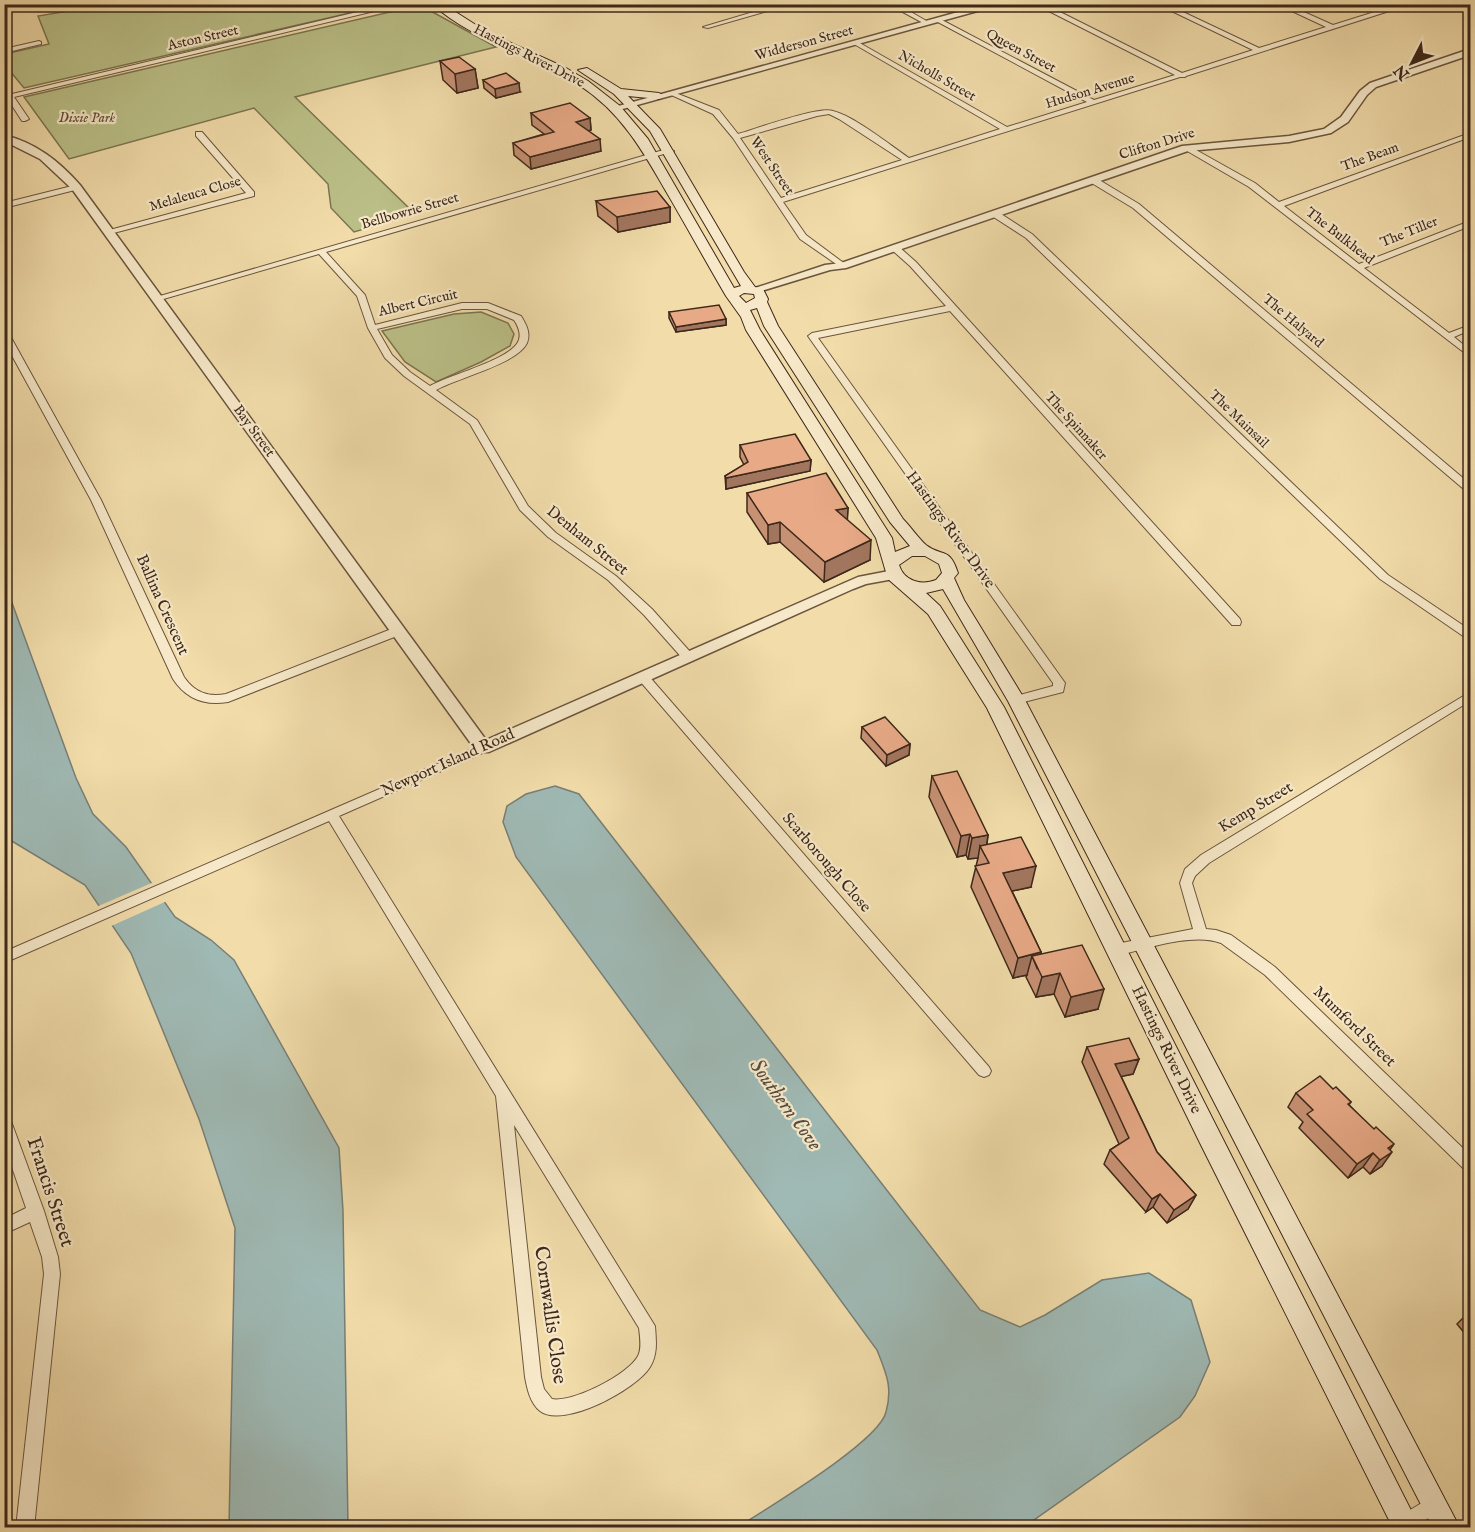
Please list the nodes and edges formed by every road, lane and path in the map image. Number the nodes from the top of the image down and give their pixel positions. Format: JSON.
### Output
{"nodes":[{"id":1,"x":401,"y":4,"type":"edge"},
{"id":2,"x":436,"y":4,"type":"edge"},
{"id":3,"x":453,"y":4,"type":"edge"},
{"id":4,"x":789,"y":4,"type":"edge"},
{"id":5,"x":891,"y":4,"type":"edge"},
{"id":6,"x":999,"y":4,"type":"edge"},
{"id":7,"x":1038,"y":4,"type":"edge"},
{"id":8,"x":1160,"y":4,"type":"edge"},
{"id":9,"x":1280,"y":4,"type":"edge"},
{"id":10,"x":1408,"y":4,"type":"edge"},
{"id":11,"x":938,"y":20,"type":"junction"},
{"id":12,"x":927,"y":23,"type":"junction"},
{"id":13,"x":706,"y":27,"type":"dead end"},
{"id":14,"x":1334,"y":28,"type":"junction"},
{"id":15,"x":39,"y":43,"type":"dead end"},
{"id":16,"x":856,"y":43,"type":"junction"},
{"id":17,"x":4,"y":51,"type":"edge"},
{"id":18,"x":1259,"y":51,"type":"junction"},
{"id":19,"x":1468,"y":55,"type":"edge"},
{"id":20,"x":1183,"y":76,"type":"junction"},
{"id":21,"x":4,"y":87,"type":"edge"},
{"id":22,"x":618,"y":92,"type":"junction"},
{"id":23,"x":671,"y":93,"type":"junction"},
{"id":24,"x":11,"y":96,"type":"junction"},
{"id":25,"x":659,"y":96,"type":"junction"},
{"id":26,"x":1092,"y":102,"type":"junction"},
{"id":27,"x":632,"y":104,"type":"junction"},
{"id":28,"x":616,"y":108,"type":"junction"},
{"id":29,"x":25,"y":119,"type":"dead end"},
{"id":30,"x":1007,"y":130,"type":"junction"},
{"id":31,"x":199,"y":134,"type":"dead end"},
{"id":32,"x":1470,"y":135,"type":"edge"},
{"id":33,"x":736,"y":137,"type":"junction"},
{"id":34,"x":4,"y":138,"type":"edge"},
{"id":35,"x":1186,"y":148,"type":"junction"},
{"id":36,"x":670,"y":151,"type":"junction"},
{"id":37,"x":651,"y":155,"type":"junction"},
{"id":38,"x":908,"y":160,"type":"junction"},
{"id":39,"x":1093,"y":180,"type":"junction"},
{"id":40,"x":76,"y":187,"type":"junction"},
{"id":41,"x":778,"y":201,"type":"junction"},
{"id":42,"x":1279,"y":205,"type":"junction"},
{"id":43,"x":4,"y":206,"type":"edge"},
{"id":44,"x":995,"y":214,"type":"junction"},
{"id":45,"x":1470,"y":223,"type":"edge"},
{"id":46,"x":109,"y":233,"type":"junction"},
{"id":47,"x":895,"y":248,"type":"junction"},
{"id":48,"x":321,"y":251,"type":"junction"},
{"id":49,"x":842,"y":266,"type":"junction"},
{"id":50,"x":1358,"y":267,"type":"junction"},
{"id":51,"x":757,"y":295,"type":"junction"},
{"id":52,"x":157,"y":298,"type":"junction"},
{"id":53,"x":735,"y":300,"type":"junction"},
{"id":54,"x":951,"y":308,"type":"junction"},
{"id":55,"x":1470,"y":327,"type":"edge"},
{"id":56,"x":372,"y":328,"type":"junction"},
{"id":57,"x":4,"y":332,"type":"edge"},
{"id":58,"x":1448,"y":337,"type":"junction"},
{"id":59,"x":1470,"y":354,"type":"edge"},
{"id":60,"x":431,"y":389,"type":"junction"},
{"id":61,"x":1470,"y":489,"type":"edge"},
{"id":62,"x":922,"y":550,"type":"junction"},
{"id":63,"x":898,"y":574,"type":"junction"},
{"id":64,"x":947,"y":579,"type":"junction"},
{"id":65,"x":1236,"y":622,"type":"dead end"},
{"id":66,"x":398,"y":631,"type":"junction"},
{"id":67,"x":1470,"y":635,"type":"edge"},
{"id":68,"x":688,"y":657,"type":"junction"},
{"id":69,"x":643,"y":677,"type":"junction"},
{"id":70,"x":1470,"y":696,"type":"edge"},
{"id":71,"x":1016,"y":700,"type":"junction"},
{"id":72,"x":483,"y":748,"type":"junction"},
{"id":73,"x":332,"y":815,"type":"junction"},
{"id":74,"x":1201,"y":934,"type":"junction"},
{"id":75,"x":1142,"y":944,"type":"junction"},
{"id":76,"x":1116,"y":950,"type":"junction"},
{"id":77,"x":4,"y":958,"type":"edge"},
{"id":78,"x":984,"y":1071,"type":"dead end"},
{"id":79,"x":503,"y":1095,"type":"junction"},
{"id":80,"x":4,"y":1121,"type":"edge"},
{"id":81,"x":1470,"y":1165,"type":"edge"},
{"id":82,"x":36,"y":1211,"type":"junction"},
{"id":83,"x":4,"y":1227,"type":"edge"},
{"id":84,"x":1435,"y":1504,"type":"junction"},
{"id":85,"x":1403,"y":1526,"type":"edge"},
{"id":86,"x":25,"y":1527,"type":"edge"},
{"id":87,"x":1447,"y":1527,"type":"edge"}],
"edges":[{"from":1,"to":24,"type":"street","name":"Aston Street"},
{"from":2,"to":28,"type":"main road","name":"Hastings River Drive"},
{"from":3,"to":22,"type":"main road","name":"Hastings River Drive"},
{"from":4,"to":13,"type":"street"},
{"from":5,"to":12,"type":"street"},
{"from":6,"to":11,"type":"street","name":"Widderson Street"},
{"from":7,"to":20,"type":"street"},
{"from":8,"to":18,"type":"street"},
{"from":9,"to":14,"type":"street"},
{"from":10,"to":14,"type":"street","name":"Hudson Avenue"},
{"from":11,"to":12,"type":"street","name":"Widderson Street"},
{"from":11,"to":26,"type":"street","name":"Queen Street"},
{"from":12,"to":16,"type":"street","name":"Widderson Street"},
{"from":14,"to":18,"type":"street","name":"Hudson Avenue"},
{"from":15,"to":17,"type":"street"},
{"from":16,"to":23,"type":"street","name":"Widderson Street"},
{"from":16,"to":30,"type":"street","name":"Nicholls Street"},
{"from":18,"to":20,"type":"street","name":"Hudson Avenue"},
{"from":19,"to":35,"type":"street","name":"Clifton Drive"},
{"from":20,"to":26,"type":"street","name":"Hudson Avenue"},
{"from":21,"to":24,"type":"street"},
{"from":22,"to":25,"type":"main road"},
{"from":22,"to":27,"type":"main road","name":"Hastings River Drive"},
{"from":23,"to":25,"type":"street","name":"Widderson Street"},
{"from":23,"to":33,"type":"street","name":"West Street"},
{"from":24,"to":29,"type":"street"},
{"from":25,"to":27,"type":"street","name":"Widderson Street"},
{"from":26,"to":30,"type":"street","name":"Hudson Avenue"},
{"from":27,"to":28,"type":"street","name":"Widderson Street"},
{"from":27,"to":36,"type":"main road","name":"Hastings River Drive"},
{"from":28,"to":37,"type":"main road","name":"Hastings River Drive"},
{"from":30,"to":38,"type":"street","name":"Hudson Avenue"},
{"from":31,"to":46,"type":"street","name":"Melaleuca Close"},
{"from":32,"to":42,"type":"street","name":"The Beam"},
{"from":33,"to":38,"type":"street"},
{"from":33,"to":41,"type":"street","name":"West Street"},
{"from":34,"to":40,"type":"street","name":"Bay Street"},
{"from":35,"to":39,"type":"street","name":"Clifton Drive"},
{"from":35,"to":42,"type":"street","name":"The Bulkhead"},
{"from":36,"to":37,"type":"street","name":"Bellbowrie Street"},
{"from":36,"to":51,"type":"main road","name":"Hastings River Drive"},
{"from":37,"to":48,"type":"street","name":"Bellbowrie Street"},
{"from":37,"to":53,"type":"main road","name":"Hastings River Drive"},
{"from":38,"to":41,"type":"street","name":"Hudson Avenue"},
{"from":39,"to":44,"type":"street","name":"Clifton Drive"},
{"from":39,"to":61,"type":"street","name":"The Halyard"},
{"from":40,"to":43,"type":"street"},
{"from":40,"to":46,"type":"street","name":"Bay Street"},
{"from":41,"to":49,"type":"street","name":"West Street"},
{"from":42,"to":50,"type":"street","name":"The Bulkhead"},
{"from":44,"to":47,"type":"street","name":"Clifton Drive"},
{"from":44,"to":67,"type":"street","name":"The Mainsail"},
{"from":45,"to":50,"type":"street","name":"The Tiller"},
{"from":46,"to":52,"type":"street","name":"Bay Street"},
{"from":47,"to":49,"type":"street","name":"Clifton Drive"},
{"from":47,"to":54,"type":"street","name":"The Spinnaker"},
{"from":48,"to":52,"type":"street","name":"Bellbowrie Street"},
{"from":48,"to":56,"type":"street","name":"Denham Street"},
{"from":49,"to":51,"type":"street","name":"Clifton Drive"},
{"from":50,"to":58,"type":"street","name":"The Bulkhead"},
{"from":51,"to":53,"type":"main road"},
{"from":51,"to":62,"type":"main road","name":"Hastings River Drive"},
{"from":52,"to":66,"type":"street","name":"Bay Street"},
{"from":53,"to":63,"type":"main road","name":"Hastings River Drive"},
{"from":54,"to":65,"type":"street","name":"The Spinnaker"},
{"from":54,"to":71,"type":"street","name":"Hastings River Drive"},
{"from":55,"to":58,"type":"street"},
{"from":56,"to":60,"type":"street","name":"Denham Street"},
{"from":56,"to":60,"type":"street","name":"Albert Circuit"},
{"from":57,"to":66,"type":"street","name":"Ballina Crescent"},
{"from":58,"to":59,"type":"street","name":"The Bulkhead"},
{"from":60,"to":68,"type":"street","name":"Denham Street"},
{"from":62,"to":63,"type":"main road"},
{"from":62,"to":64,"type":"main road"},
{"from":63,"to":64,"type":"main road"},
{"from":63,"to":68,"type":"street","name":"Newport Island Road"},
{"from":63,"to":76,"type":"main road","name":"Hastings River Drive"},
{"from":64,"to":71,"type":"main road","name":"Hastings River Drive"},
{"from":66,"to":72,"type":"street","name":"Bay Street"},
{"from":68,"to":69,"type":"street","name":"Newport Island Road"},
{"from":69,"to":72,"type":"street","name":"Newport Island Road"},
{"from":69,"to":78,"type":"street","name":"Scarborough Close"},
{"from":70,"to":74,"type":"street","name":"Kemp Street"},
{"from":71,"to":75,"type":"main road","name":"Hastings River Drive"},
{"from":72,"to":73,"type":"street","name":"Newport Island Road"},
{"from":73,"to":77,"type":"street","name":"Newport Island Road"},
{"from":73,"to":79,"type":"street","name":"Cornwallis Close"},
{"from":74,"to":75,"type":"street"},
{"from":74,"to":81,"type":"street","name":"Mumford Street"},
{"from":75,"to":76,"type":"street"},
{"from":75,"to":84,"type":"main road","name":"Hastings River Drive"},
{"from":76,"to":85,"type":"main road","name":"Hastings River Drive"},
{"from":79,"to":79,"type":"street","name":"Cornwallis Close"},
{"from":80,"to":82,"type":"street","name":"Francis Street"},
{"from":82,"to":83,"type":"street"},
{"from":82,"to":86,"type":"street","name":"Francis Street"},
{"from":84,"to":85,"type":"street"},
{"from":84,"to":87,"type":"main road","name":"Hastings River Drive"}]}
